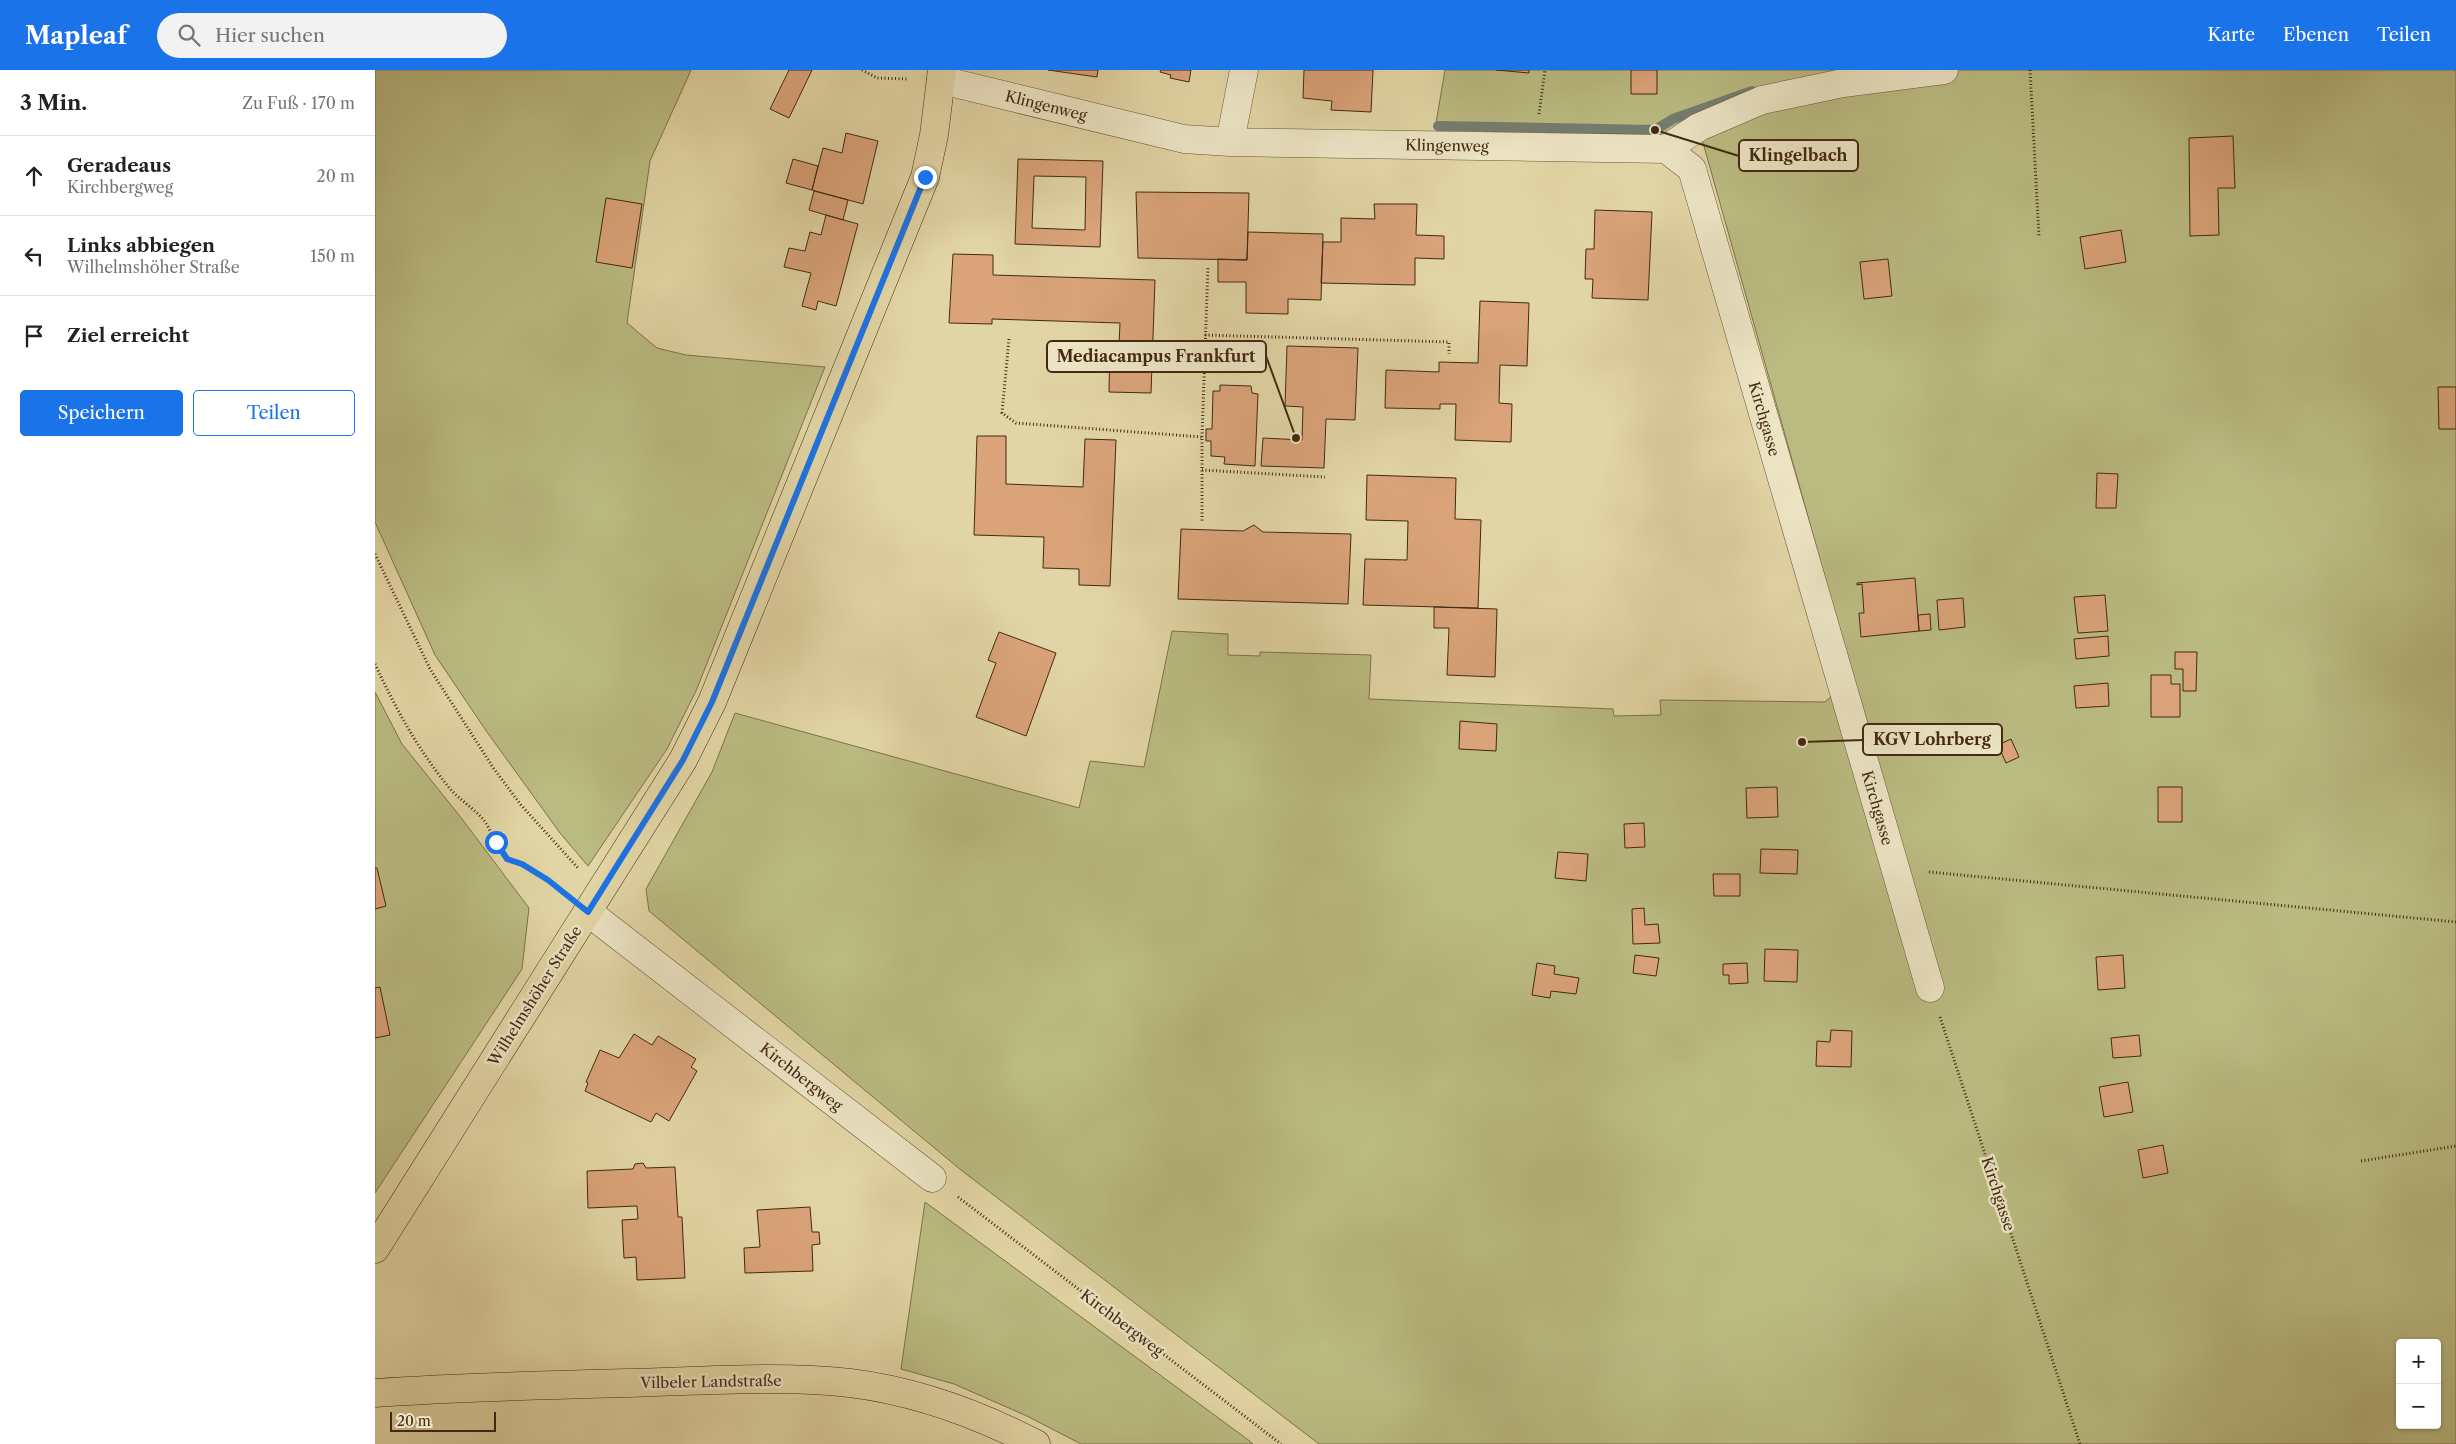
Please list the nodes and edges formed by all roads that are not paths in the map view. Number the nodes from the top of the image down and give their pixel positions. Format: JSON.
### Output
{"nodes":[{"id":1,"x":1244,"y":70,"type":"edge"},
{"id":2,"x":1944,"y":70,"type":"edge"},
{"id":3,"x":941,"y":75,"type":"edge"},
{"id":4,"x":1230,"y":142,"type":"junction"},
{"id":5,"x":1666,"y":149,"type":"junction"},
{"id":6,"x":595,"y":902,"type":"junction"},
{"id":7,"x":1930,"y":988,"type":"road end"},
{"id":8,"x":932,"y":1178,"type":"road end"},
{"id":9,"x":375,"y":1249,"type":"edge"},
{"id":10,"x":375,"y":1393,"type":"edge"},
{"id":11,"x":1036,"y":1444,"type":"edge"}],
"edges":[{"from":1,"to":4,"type":"street"},
{"from":2,"to":5,"type":"street"},
{"from":3,"to":4,"type":"street","name":"Klingenweg"},
{"from":3,"to":6,"type":"main road","name":"Wilhelmshöher Straße"},
{"from":4,"to":5,"type":"street","name":"Klingenweg"},
{"from":5,"to":7,"type":"street","name":"Kirchgasse"},
{"from":6,"to":8,"type":"street","name":"Kirchbergweg"},
{"from":6,"to":9,"type":"main road","name":"Wilhelmshöher Straße"},
{"from":10,"to":11,"type":"main road","name":"Vilbeler Landstraße"}]}
